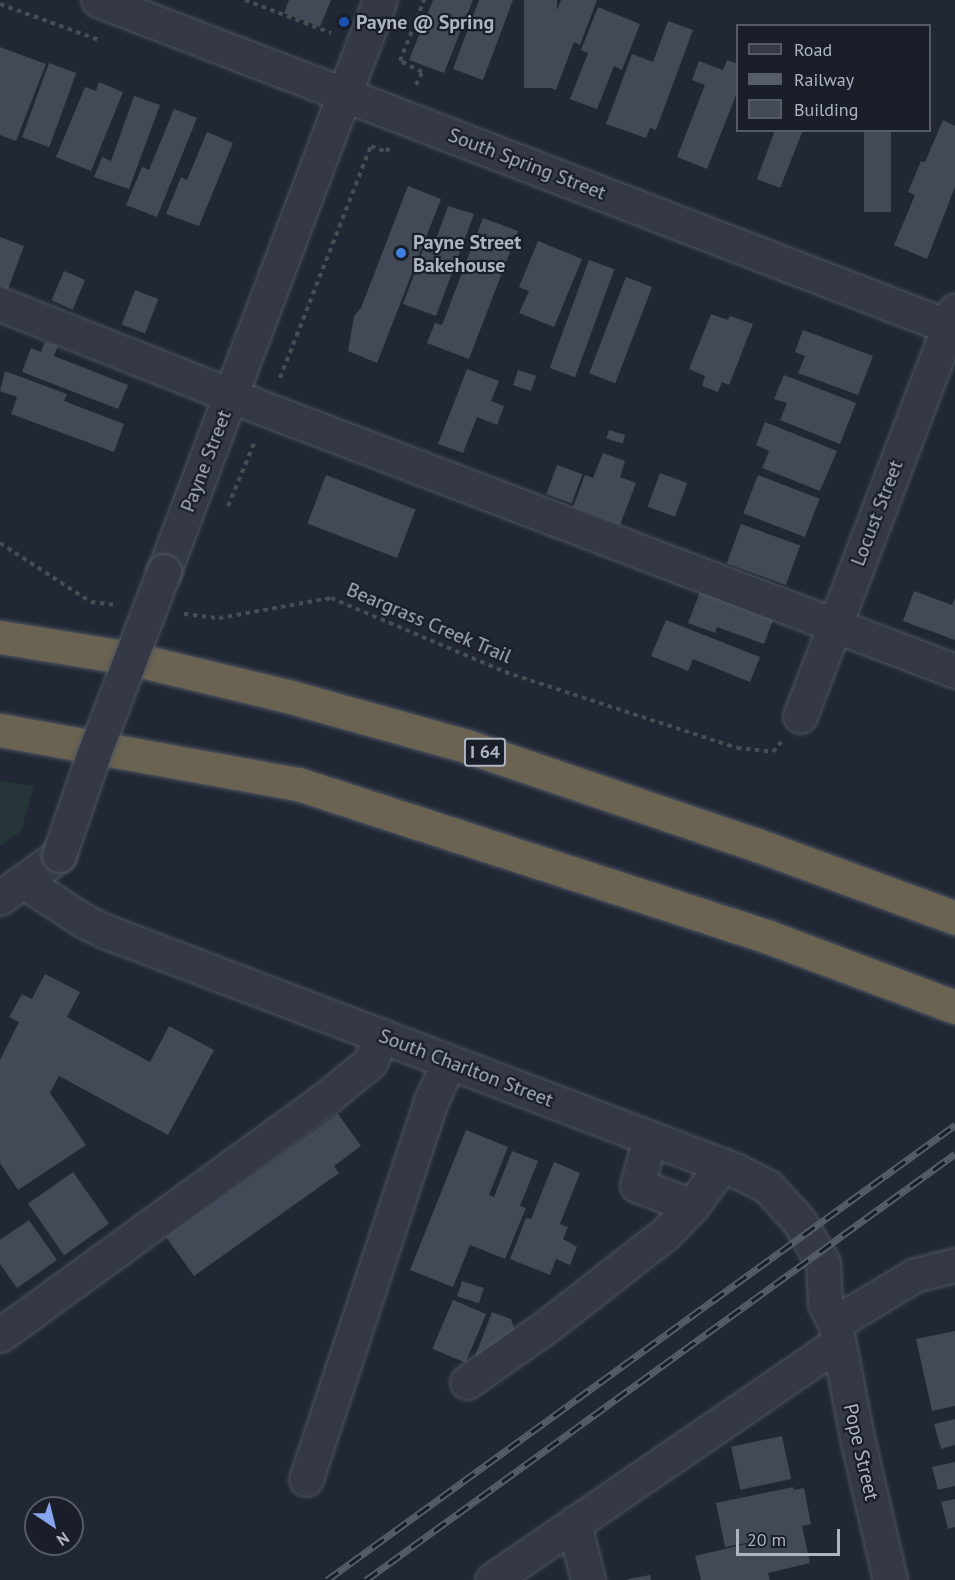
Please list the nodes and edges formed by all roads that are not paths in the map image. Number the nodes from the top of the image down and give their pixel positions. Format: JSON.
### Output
{"nodes":[{"id":1,"x":98,"y":0,"type":"edge"},
{"id":2,"x":380,"y":0,"type":"edge"},
{"id":3,"x":343,"y":94,"type":"junction"},
{"id":4,"x":0,"y":304,"type":"edge"},
{"id":5,"x":953,"y":323,"type":"edge"},
{"id":6,"x":230,"y":396,"type":"junction"},
{"id":7,"x":834,"y":623,"type":"junction"},
{"id":8,"x":0,"y":637,"type":"edge"},
{"id":9,"x":955,"y":671,"type":"edge"},
{"id":10,"x":800,"y":716,"type":"road end"},
{"id":11,"x":0,"y":730,"type":"edge"},
{"id":12,"x":12,"y":889,"type":"edge"},
{"id":13,"x":955,"y":918,"type":"edge"},
{"id":14,"x":955,"y":1008,"type":"edge"},
{"id":15,"x":382,"y":1036,"type":"junction"},
{"id":16,"x":450,"y":1062,"type":"junction"},
{"id":17,"x":650,"y":1138,"type":"junction"},
{"id":18,"x":722,"y":1165,"type":"junction"},
{"id":19,"x":692,"y":1206,"type":"junction"},
{"id":20,"x":955,"y":1265,"type":"edge"},
{"id":21,"x":837,"y":1333,"type":"junction"},
{"id":22,"x":0,"y":1335,"type":"edge"},
{"id":23,"x":467,"y":1382,"type":"dead end"},
{"id":24,"x":306,"y":1479,"type":"dead end"},
{"id":25,"x":574,"y":1523,"type":"junction"},
{"id":26,"x":492,"y":1580,"type":"edge"},
{"id":27,"x":588,"y":1580,"type":"edge"},
{"id":28,"x":890,"y":1580,"type":"edge"}],
"edges":[{"from":1,"to":3,"type":"street","name":"South Spring Street"},
{"from":2,"to":3,"type":"street","name":"Payne Street"},
{"from":3,"to":5,"type":"street","name":"South Spring Street"},
{"from":3,"to":6,"type":"street","name":"Payne Street"},
{"from":4,"to":6,"type":"street"},
{"from":5,"to":7,"type":"street","name":"Locust Street"},
{"from":6,"to":7,"type":"street"},
{"from":6,"to":12,"type":"street","name":"Payne Street","bridge":true},
{"from":7,"to":9,"type":"street"},
{"from":7,"to":10,"type":"street","name":"Locust Street"},
{"from":8,"to":13,"type":"highway","number":"I 64"},
{"from":11,"to":14,"type":"highway"},
{"from":12,"to":15,"type":"street","name":"South Charlton Street"},
{"from":15,"to":16,"type":"street","name":"South Charlton Street"},
{"from":15,"to":22,"type":"street"},
{"from":16,"to":17,"type":"street","name":"South Charlton Street"},
{"from":16,"to":24,"type":"street"},
{"from":17,"to":18,"type":"street","name":"South Charlton Street"},
{"from":17,"to":19,"type":"street"},
{"from":18,"to":19,"type":"street"},
{"from":18,"to":21,"type":"street","name":"South Charlton Street"},
{"from":19,"to":23,"type":"street"},
{"from":20,"to":21,"type":"street"},
{"from":21,"to":25,"type":"street"},
{"from":21,"to":28,"type":"street","name":"Pope Street"},
{"from":25,"to":26,"type":"street"},
{"from":25,"to":27,"type":"street"}]}
